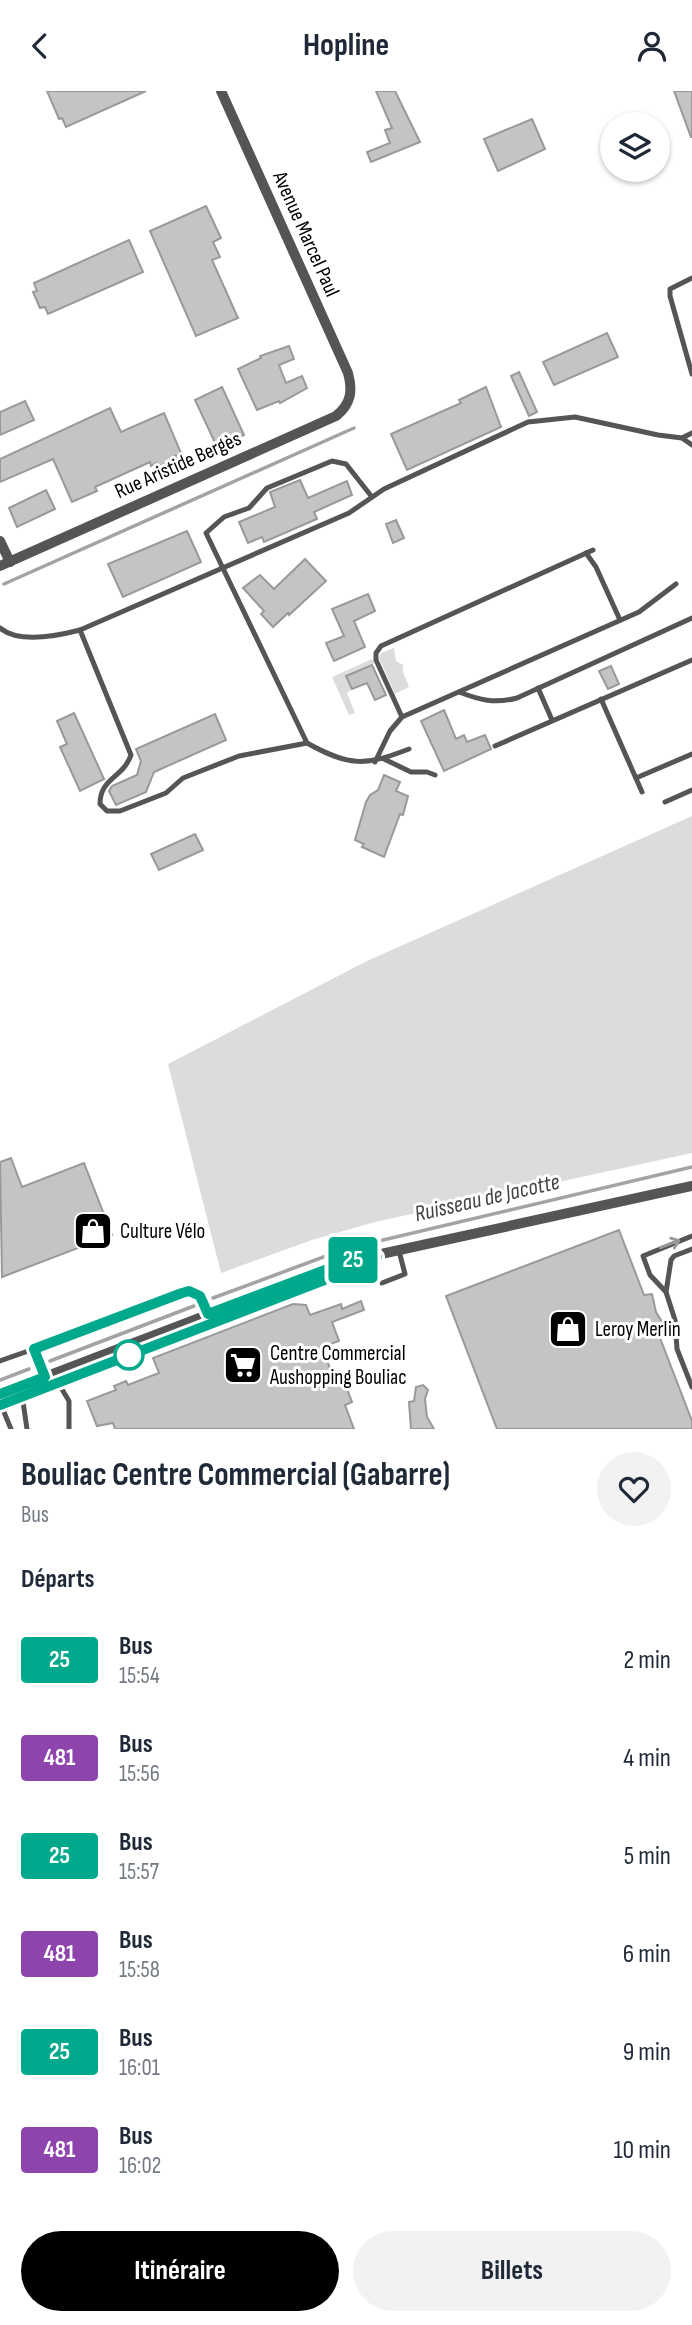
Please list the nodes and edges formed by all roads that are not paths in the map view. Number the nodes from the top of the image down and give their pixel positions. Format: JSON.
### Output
{"nodes":[{"id":1,"x":221,"y":91,"type":"edge"},
{"id":2,"x":692,"y":278,"type":"edge"},
{"id":3,"x":692,"y":374,"type":"edge"},
{"id":4,"x":351,"y":393,"type":"joint"},
{"id":5,"x":692,"y":433,"type":"edge"},
{"id":6,"x":682,"y":438,"type":"junction"},
{"id":7,"x":692,"y":446,"type":"edge"},
{"id":8,"x":372,"y":497,"type":"junction"},
{"id":9,"x":0,"y":541,"type":"edge"},
{"id":10,"x":593,"y":550,"type":"dead end"},
{"id":11,"x":586,"y":553,"type":"junction"},
{"id":12,"x":5,"y":564,"type":"edge"},
{"id":13,"x":222,"y":567,"type":"junction"},
{"id":14,"x":676,"y":584,"type":"dead end"},
{"id":15,"x":692,"y":618,"type":"edge"},
{"id":16,"x":620,"y":621,"type":"junction"},
{"id":17,"x":0,"y":628,"type":"edge"},
{"id":18,"x":80,"y":630,"type":"junction"},
{"id":19,"x":692,"y":660,"type":"edge"},
{"id":20,"x":538,"y":688,"type":"junction"},
{"id":21,"x":459,"y":692,"type":"junction"},
{"id":22,"x":601,"y":699,"type":"junction"},
{"id":23,"x":402,"y":717,"type":"junction"},
{"id":24,"x":552,"y":720,"type":"junction"},
{"id":25,"x":307,"y":743,"type":"junction"},
{"id":26,"x":495,"y":745,"type":"dead end"},
{"id":27,"x":409,"y":749,"type":"dead end"},
{"id":28,"x":692,"y":754,"type":"edge"},
{"id":29,"x":384,"y":759,"type":"junction"},
{"id":30,"x":375,"y":762,"type":"junction"},
{"id":31,"x":435,"y":775,"type":"dead end"},
{"id":32,"x":636,"y":779,"type":"junction"},
{"id":33,"x":692,"y":790,"type":"edge"},
{"id":34,"x":642,"y":792,"type":"dead end"},
{"id":35,"x":665,"y":802,"type":"dead end"},
{"id":36,"x":692,"y":1185,"type":"edge"},
{"id":37,"x":692,"y":1236,"type":"edge"},
{"id":38,"x":692,"y":1249,"type":"edge"},
{"id":39,"x":399,"y":1251,"type":"junction"},
{"id":40,"x":382,"y":1283,"type":"dead end"},
{"id":41,"x":666,"y":1292,"type":"junction"},
{"id":42,"x":210,"y":1319,"type":"junction"},
{"id":43,"x":34,"y":1349,"type":"junction"},
{"id":44,"x":0,"y":1361,"type":"edge"},
{"id":45,"x":64,"y":1380,"type":"junction"},
{"id":46,"x":46,"y":1382,"type":"junction"},
{"id":47,"x":692,"y":1387,"type":"edge"},
{"id":48,"x":0,"y":1394,"type":"edge"},
{"id":49,"x":22,"y":1397,"type":"junction"},
{"id":50,"x":0,"y":1405,"type":"edge"},
{"id":51,"x":11,"y":1429,"type":"edge"},
{"id":52,"x":27,"y":1429,"type":"edge"},
{"id":53,"x":69,"y":1429,"type":"edge"}],
"edges":[{"from":1,"to":4,"type":"street","name":"Avenue Marcel Paul"},
{"from":2,"to":3,"type":"lane"},
{"from":4,"to":12,"type":"street","name":"Rue Aristide Bergès"},
{"from":5,"to":6,"type":"lane"},
{"from":6,"to":7,"type":"lane"},
{"from":6,"to":8,"type":"lane"},
{"from":8,"to":13,"type":"lane"},
{"from":8,"to":13,"type":"lane"},
{"from":9,"to":12,"type":"street","name":"Rue Aristide Bergès"},
{"from":10,"to":11,"type":"lane"},
{"from":11,"to":16,"type":"lane"},
{"from":11,"to":23,"type":"lane"},
{"from":13,"to":18,"type":"lane"},
{"from":13,"to":25,"type":"lane"},
{"from":14,"to":16,"type":"lane"},
{"from":15,"to":20,"type":"lane"},
{"from":16,"to":21,"type":"lane"},
{"from":17,"to":18,"type":"lane"},
{"from":18,"to":25,"type":"lane"},
{"from":19,"to":22,"type":"lane"},
{"from":20,"to":21,"type":"lane"},
{"from":20,"to":24,"type":"lane"},
{"from":21,"to":23,"type":"lane"},
{"from":22,"to":24,"type":"lane"},
{"from":22,"to":32,"type":"lane"},
{"from":23,"to":30,"type":"lane"},
{"from":24,"to":26,"type":"lane"},
{"from":25,"to":30,"type":"lane"},
{"from":27,"to":29,"type":"lane"},
{"from":28,"to":32,"type":"lane"},
{"from":29,"to":30,"type":"lane"},
{"from":29,"to":31,"type":"lane"},
{"from":32,"to":34,"type":"lane"},
{"from":33,"to":35,"type":"lane"},
{"from":36,"to":39,"type":"street"},
{"from":41,"to":37,"type":"lane","one_way":true},
{"from":38,"to":41,"type":"lane"},
{"from":39,"to":40,"type":"lane"},
{"from":39,"to":42,"type":"street"},
{"from":41,"to":47,"type":"lane"},
{"from":42,"to":43,"type":"lane"},
{"from":42,"to":45,"type":"street"},
{"from":42,"to":46,"type":"street"},
{"from":43,"to":44,"type":"lane"},
{"from":43,"to":46,"type":"lane"},
{"from":45,"to":46,"type":"street"},
{"from":45,"to":53,"type":"lane"},
{"from":46,"to":48,"type":"street"},
{"from":46,"to":49,"type":"street"},
{"from":49,"to":50,"type":"street"},
{"from":49,"to":52,"type":"lane"},
{"from":50,"to":51,"type":"lane"}]}
